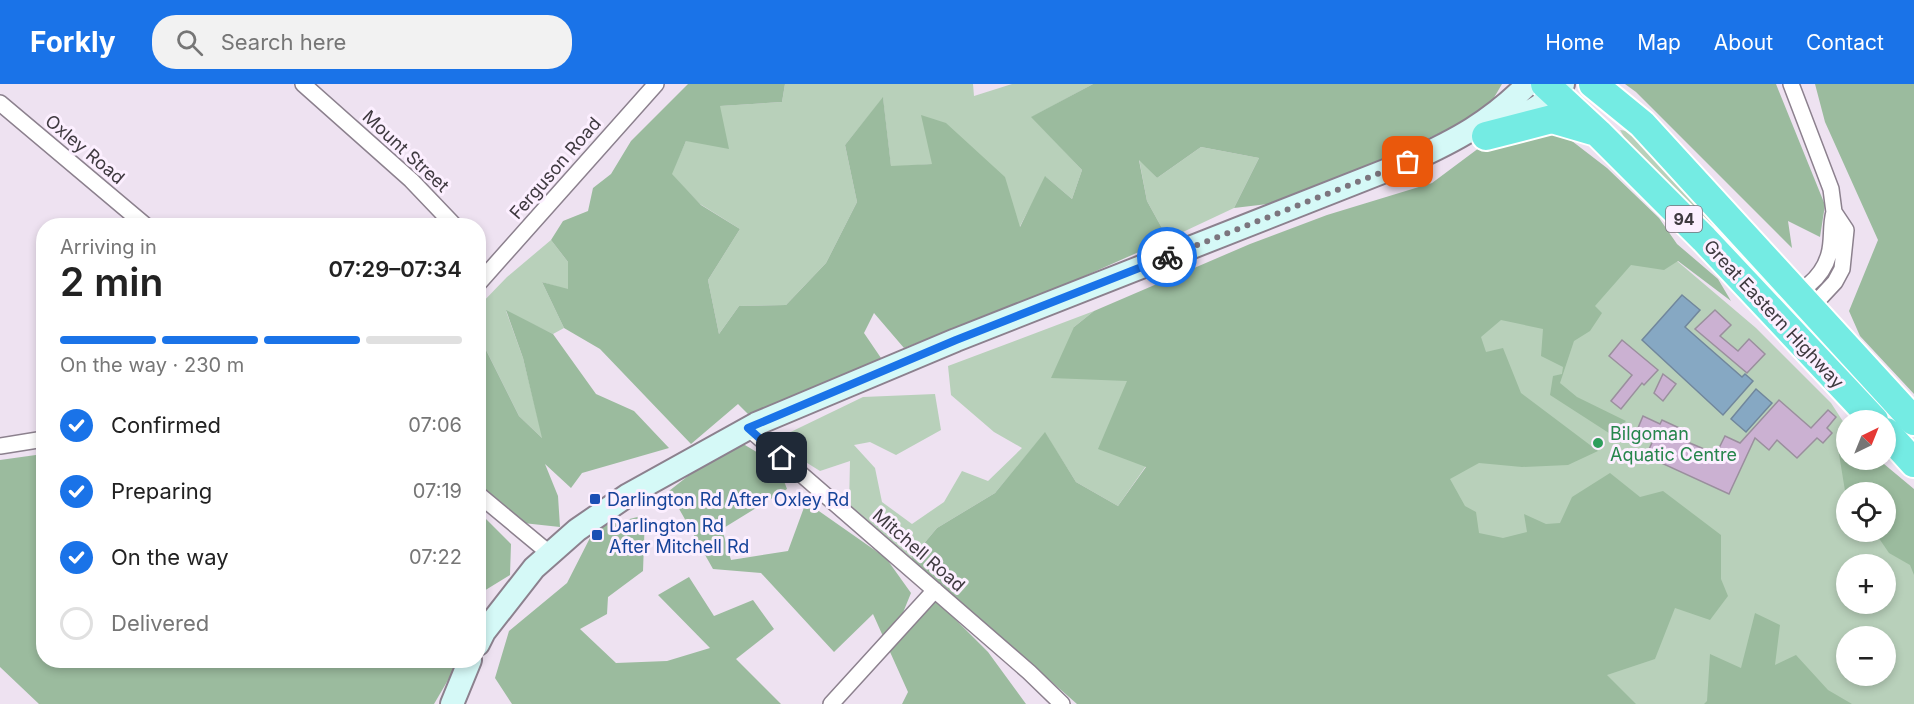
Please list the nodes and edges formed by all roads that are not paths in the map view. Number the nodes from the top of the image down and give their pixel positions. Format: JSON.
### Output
{"nodes":[{"id":1,"x":303,"y":84,"type":"edge"},
{"id":2,"x":656,"y":84,"type":"edge"},
{"id":3,"x":1593,"y":84,"type":"edge"},
{"id":4,"x":1548,"y":86,"type":"edge"},
{"id":5,"x":1792,"y":86,"type":"edge"},
{"id":6,"x":0,"y":103,"type":"edge"},
{"id":7,"x":1598,"y":133,"type":"junction"},
{"id":8,"x":1474,"y":137,"type":"junction"},
{"id":9,"x":137,"y":218,"type":"edge"},
{"id":10,"x":447,"y":218,"type":"edge"},
{"id":11,"x":486,"y":270,"type":"edge"},
{"id":12,"x":1805,"y":301,"type":"junction"},
{"id":13,"x":1777,"y":318,"type":"junction"},
{"id":14,"x":1864,"y":410,"type":"edge"},
{"id":15,"x":1914,"y":421,"type":"edge"},
{"id":16,"x":748,"y":428,"type":"junction"},
{"id":17,"x":36,"y":440,"type":"edge"},
{"id":18,"x":1896,"y":443,"type":"edge"},
{"id":19,"x":0,"y":446,"type":"edge"},
{"id":20,"x":1914,"y":463,"type":"edge"},
{"id":21,"x":486,"y":501,"type":"edge"},
{"id":22,"x":549,"y":553,"type":"junction"},
{"id":23,"x":935,"y":590,"type":"junction"},
{"id":24,"x":486,"y":632,"type":"edge"},
{"id":25,"x":468,"y":668,"type":"edge"},
{"id":26,"x":452,"y":704,"type":"edge"},
{"id":27,"x":831,"y":704,"type":"edge"},
{"id":28,"x":1062,"y":704,"type":"edge"}],
"edges":[{"from":1,"to":10,"type":"street","name":"Mount Street"},
{"from":2,"to":11,"type":"street","name":"Ferguson Road"},
{"from":3,"to":12,"type":"highway","name":"Great Eastern Highway","number":"94"},
{"from":4,"to":7,"type":"highway","name":"Great Eastern Highway","number":"94"},
{"from":4,"to":8,"type":"street"},
{"from":5,"to":12,"type":"street"},
{"from":6,"to":9,"type":"street","name":"Oxley Road"},
{"from":7,"to":8,"type":"highway"},
{"from":7,"to":13,"type":"highway","name":"Great Eastern Highway","number":"94"},
{"from":8,"to":16,"type":"street"},
{"from":12,"to":13,"type":"street"},
{"from":12,"to":13,"type":"street"},
{"from":12,"to":15,"type":"highway","name":"Great Eastern Highway","number":"94"},
{"from":13,"to":14,"type":"highway","name":"Great Eastern Highway","number":"94"},
{"from":16,"to":22,"type":"street"},
{"from":16,"to":23,"type":"street","name":"Mitchell Road"},
{"from":17,"to":19,"type":"street"},
{"from":18,"to":20,"type":"highway"},
{"from":21,"to":22,"type":"street"},
{"from":22,"to":24,"type":"street"},
{"from":23,"to":27,"type":"street"},
{"from":23,"to":28,"type":"street","name":"Mitchell Road"},
{"from":25,"to":26,"type":"street"}]}
